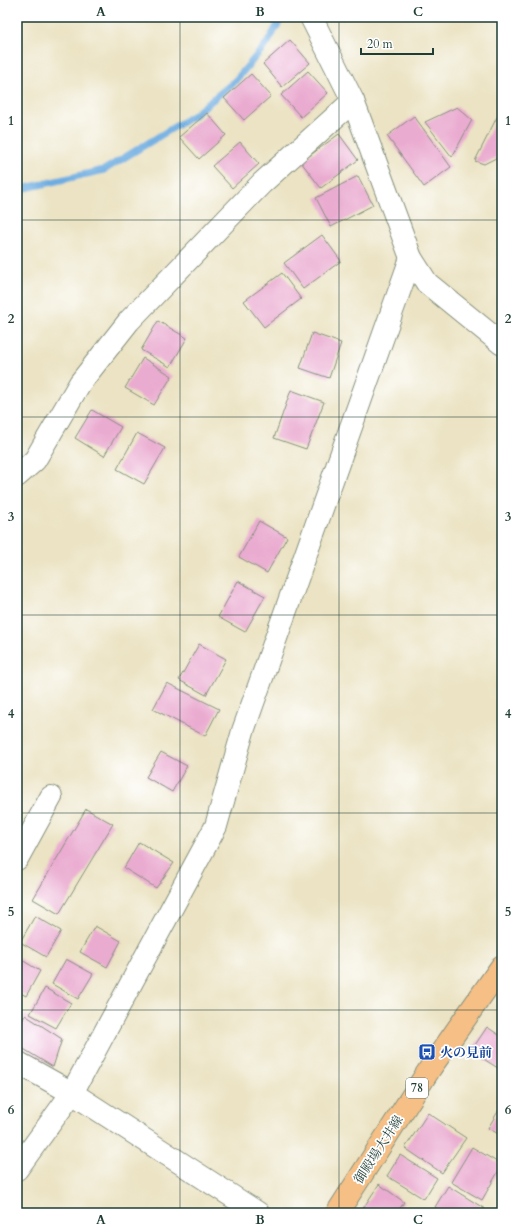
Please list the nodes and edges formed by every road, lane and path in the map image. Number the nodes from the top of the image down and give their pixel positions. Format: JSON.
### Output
{"nodes":[{"id":1,"x":311,"y":17,"type":"edge"},
{"id":2,"x":353,"y":101,"type":"junction"},
{"id":3,"x":410,"y":258,"type":"junction"},
{"id":4,"x":501,"y":342,"type":"edge"},
{"id":5,"x":17,"y":476,"type":"edge"},
{"id":6,"x":51,"y":797,"type":"dead end"},
{"id":7,"x":17,"y":859,"type":"edge"},
{"id":8,"x":502,"y":966,"type":"edge"},
{"id":9,"x":17,"y":1062,"type":"edge"},
{"id":10,"x":72,"y":1093,"type":"junction"},
{"id":11,"x":17,"y":1169,"type":"edge"},
{"id":12,"x":258,"y":1213,"type":"edge"},
{"id":13,"x":337,"y":1213,"type":"edge"}],
"edges":[{"from":1,"to":2,"type":"street"},
{"from":2,"to":3,"type":"street"},
{"from":2,"to":5,"type":"street"},
{"from":3,"to":4,"type":"street"},
{"from":3,"to":10,"type":"street"},
{"from":6,"to":7,"type":"street"},
{"from":8,"to":13,"type":"main road","name":"御殿場大井線","number":"78"},
{"from":9,"to":10,"type":"street"},
{"from":10,"to":11,"type":"street"},
{"from":10,"to":12,"type":"street"}]}
